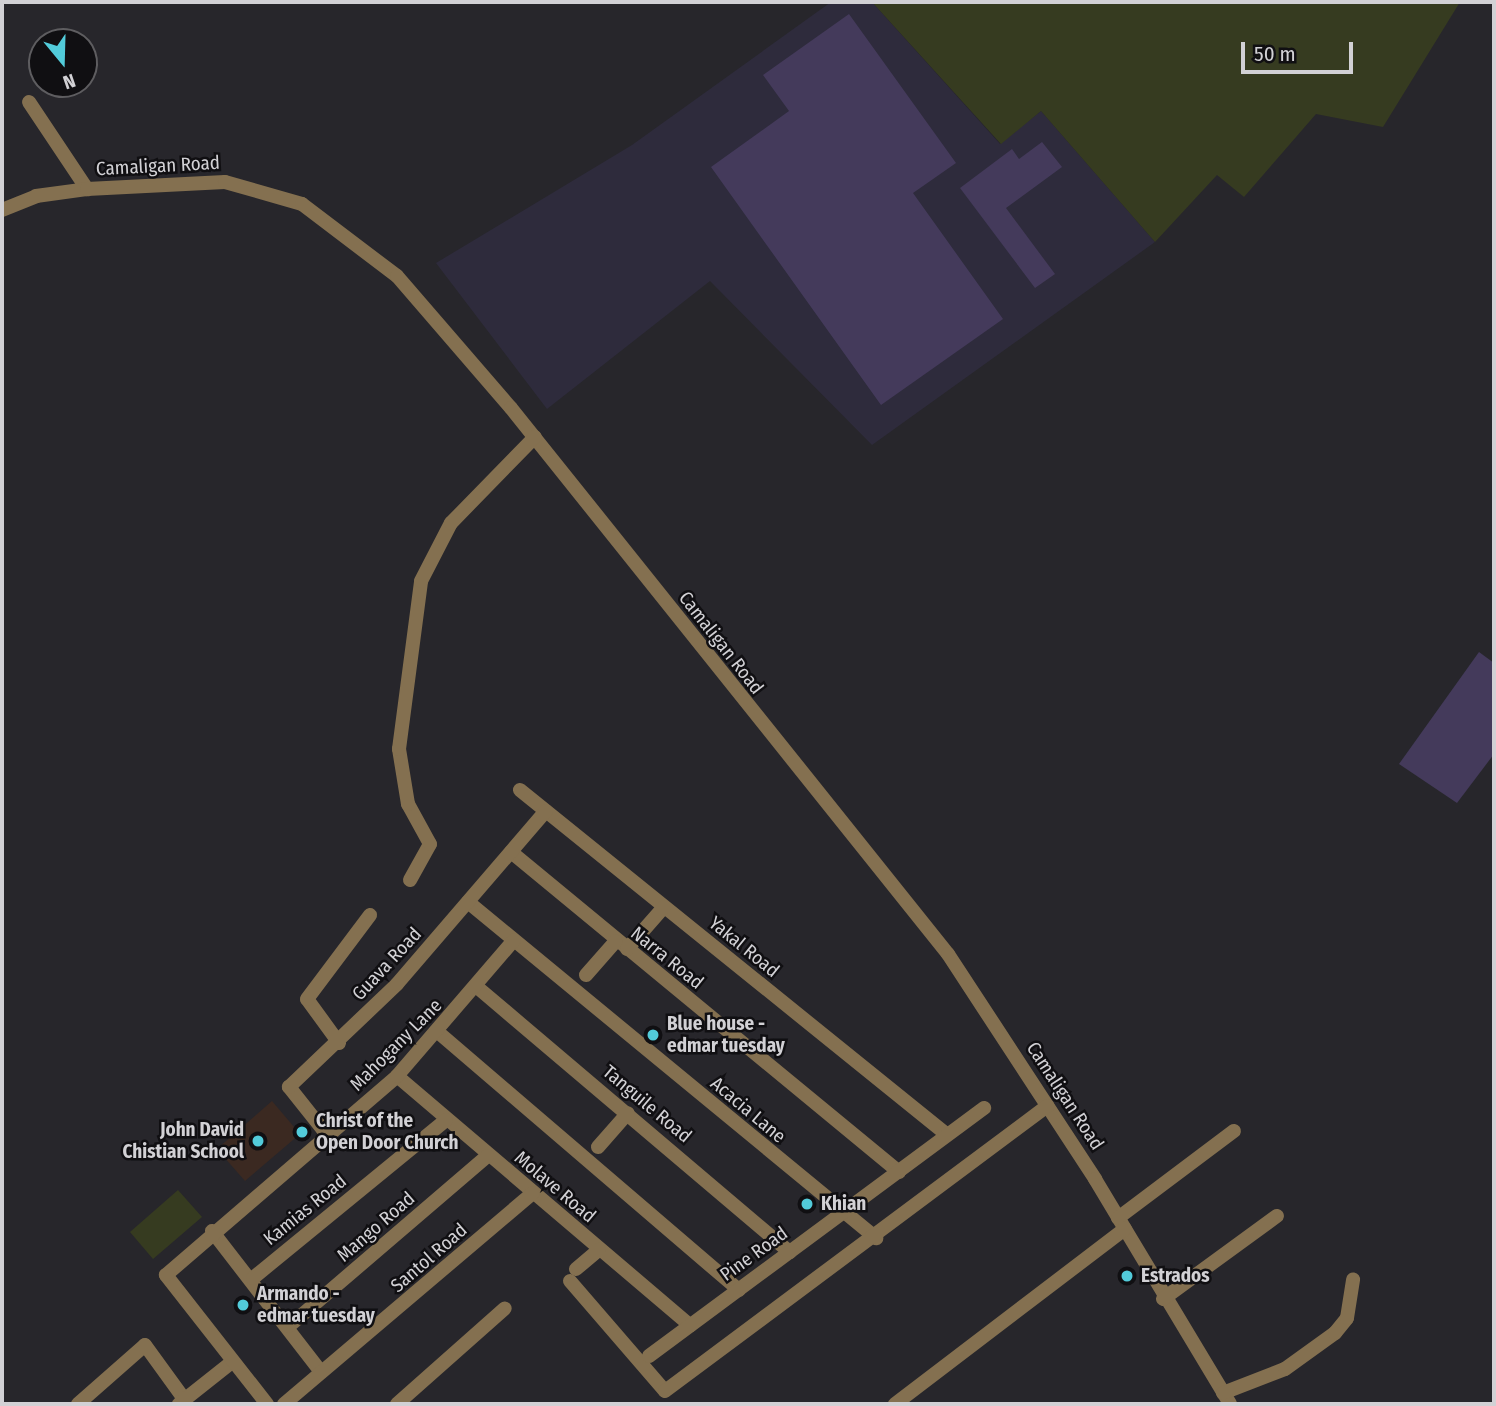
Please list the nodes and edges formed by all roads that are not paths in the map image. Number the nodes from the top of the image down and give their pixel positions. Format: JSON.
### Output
{"nodes":[{"id":1,"x":29,"y":102,"type":"dead end"},
{"id":2,"x":87,"y":189,"type":"junction"},
{"id":3,"x":2,"y":210,"type":"edge"},
{"id":4,"x":535,"y":437,"type":"junction"},
{"id":5,"x":520,"y":790,"type":"dead end"},
{"id":6,"x":546,"y":811,"type":"junction"},
{"id":7,"x":511,"y":852,"type":"junction"},
{"id":8,"x":410,"y":880,"type":"dead end"},
{"id":9,"x":468,"y":902,"type":"junction"},
{"id":10,"x":664,"y":907,"type":"junction"},
{"id":11,"x":370,"y":915,"type":"dead end"},
{"id":12,"x":514,"y":940,"type":"junction"},
{"id":13,"x":622,"y":945,"type":"junction"},
{"id":14,"x":586,"y":975,"type":"dead end"},
{"id":15,"x":477,"y":987,"type":"junction"},
{"id":16,"x":439,"y":1033,"type":"junction"},
{"id":17,"x":339,"y":1043,"type":"junction"},
{"id":18,"x":397,"y":1076,"type":"junction"},
{"id":19,"x":1048,"y":1106,"type":"junction"},
{"id":20,"x":984,"y":1108,"type":"dead end"},
{"id":21,"x":628,"y":1113,"type":"junction"},
{"id":22,"x":446,"y":1120,"type":"junction"},
{"id":23,"x":1234,"y":1131,"type":"dead end"},
{"id":24,"x":945,"y":1133,"type":"junction"},
{"id":25,"x":328,"y":1136,"type":"junction"},
{"id":26,"x":598,"y":1147,"type":"dead end"},
{"id":27,"x":487,"y":1156,"type":"junction"},
{"id":28,"x":899,"y":1172,"type":"junction"},
{"id":29,"x":533,"y":1193,"type":"junction"},
{"id":30,"x":842,"y":1213,"type":"junction"},
{"id":31,"x":1276,"y":1216,"type":"dead end"},
{"id":32,"x":1122,"y":1224,"type":"junction"},
{"id":33,"x":212,"y":1231,"type":"junction"},
{"id":34,"x":876,"y":1238,"type":"junction"},
{"id":35,"x":599,"y":1250,"type":"junction"},
{"id":36,"x":790,"y":1252,"type":"junction"},
{"id":37,"x":253,"y":1278,"type":"junction"},
{"id":38,"x":1353,"y":1279,"type":"dead end"},
{"id":39,"x":738,"y":1290,"type":"junction"},
{"id":40,"x":1163,"y":1299,"type":"junction"},
{"id":41,"x":505,"y":1308,"type":"dead end"},
{"id":42,"x":690,"y":1325,"type":"junction"},
{"id":43,"x":289,"y":1326,"type":"junction"},
{"id":44,"x":649,"y":1356,"type":"dead end"},
{"id":45,"x":232,"y":1362,"type":"junction"},
{"id":46,"x":321,"y":1372,"type":"junction"},
{"id":47,"x":1226,"y":1399,"type":"edge"},
{"id":48,"x":182,"y":1402,"type":"edge"},
{"id":49,"x":78,"y":1404,"type":"edge"},
{"id":50,"x":267,"y":1404,"type":"edge"},
{"id":51,"x":284,"y":1404,"type":"edge"},
{"id":52,"x":397,"y":1404,"type":"edge"},
{"id":53,"x":895,"y":1404,"type":"edge"}],
"edges":[{"from":1,"to":2,"type":"street"},
{"from":2,"to":3,"type":"street","name":"Camaligan Road"},
{"from":2,"to":4,"type":"street","name":"Camaligan Road"},
{"from":4,"to":8,"type":"street"},
{"from":4,"to":19,"type":"street","name":"Camaligan Road"},
{"from":5,"to":6,"type":"street","name":"Yakal Road"},
{"from":6,"to":7,"type":"street","name":"Guava Road"},
{"from":6,"to":10,"type":"street","name":"Yakal Road"},
{"from":7,"to":9,"type":"street","name":"Guava Road"},
{"from":7,"to":13,"type":"street","name":"Narra Road"},
{"from":9,"to":12,"type":"street","name":"Acacia Lane"},
{"from":9,"to":17,"type":"street","name":"Guava Road"},
{"from":10,"to":13,"type":"street"},
{"from":10,"to":24,"type":"street","name":"Yakal Road"},
{"from":11,"to":17,"type":"street"},
{"from":12,"to":15,"type":"street","name":"Mahogany Lane"},
{"from":12,"to":30,"type":"street","name":"Acacia Lane"},
{"from":13,"to":14,"type":"street"},
{"from":13,"to":28,"type":"street","name":"Narra Road"},
{"from":15,"to":16,"type":"street","name":"Mahogany Lane"},
{"from":15,"to":21,"type":"street","name":"Tanguile Road"},
{"from":16,"to":18,"type":"street","name":"Mahogany Lane"},
{"from":16,"to":39,"type":"street"},
{"from":17,"to":25,"type":"street","name":"Guava Road"},
{"from":18,"to":22,"type":"street","name":"Molave Road"},
{"from":18,"to":25,"type":"street","name":"Mahogany Lane"},
{"from":19,"to":32,"type":"street","name":"Camaligan Road"},
{"from":19,"to":34,"type":"street"},
{"from":20,"to":24,"type":"street","name":"Pine Road"},
{"from":21,"to":26,"type":"street"},
{"from":21,"to":36,"type":"street","name":"Tanguile Road"},
{"from":22,"to":27,"type":"street","name":"Molave Road"},
{"from":22,"to":37,"type":"street","name":"Kamias Road"},
{"from":23,"to":32,"type":"street"},
{"from":24,"to":28,"type":"street","name":"Pine Road"},
{"from":25,"to":33,"type":"street","name":"Mahogany Lane"},
{"from":27,"to":29,"type":"street","name":"Molave Road"},
{"from":27,"to":43,"type":"street","name":"Mango Road"},
{"from":28,"to":30,"type":"street","name":"Pine Road"},
{"from":29,"to":35,"type":"street","name":"Molave Road"},
{"from":29,"to":46,"type":"street","name":"Santol Road"},
{"from":30,"to":34,"type":"street","name":"Acacia Lane"},
{"from":30,"to":36,"type":"street","name":"Pine Road"},
{"from":31,"to":40,"type":"street"},
{"from":32,"to":40,"type":"street","name":"Camaligan Road"},
{"from":32,"to":53,"type":"street"},
{"from":33,"to":37,"type":"street"},
{"from":33,"to":45,"type":"street","name":"Mahogany Lane"},
{"from":34,"to":35,"type":"street"},
{"from":35,"to":42,"type":"street","name":"Molave Road"},
{"from":36,"to":39,"type":"street","name":"Pine Road"},
{"from":37,"to":43,"type":"street"},
{"from":38,"to":47,"type":"street"},
{"from":39,"to":42,"type":"street","name":"Pine Road"},
{"from":40,"to":47,"type":"street","name":"Camaligan Road"},
{"from":41,"to":52,"type":"street"},
{"from":42,"to":44,"type":"street","name":"Pine Road"},
{"from":43,"to":46,"type":"street"},
{"from":45,"to":48,"type":"street"},
{"from":45,"to":50,"type":"street"},
{"from":46,"to":51,"type":"street","name":"Santol Road"},
{"from":48,"to":49,"type":"street"}]}
